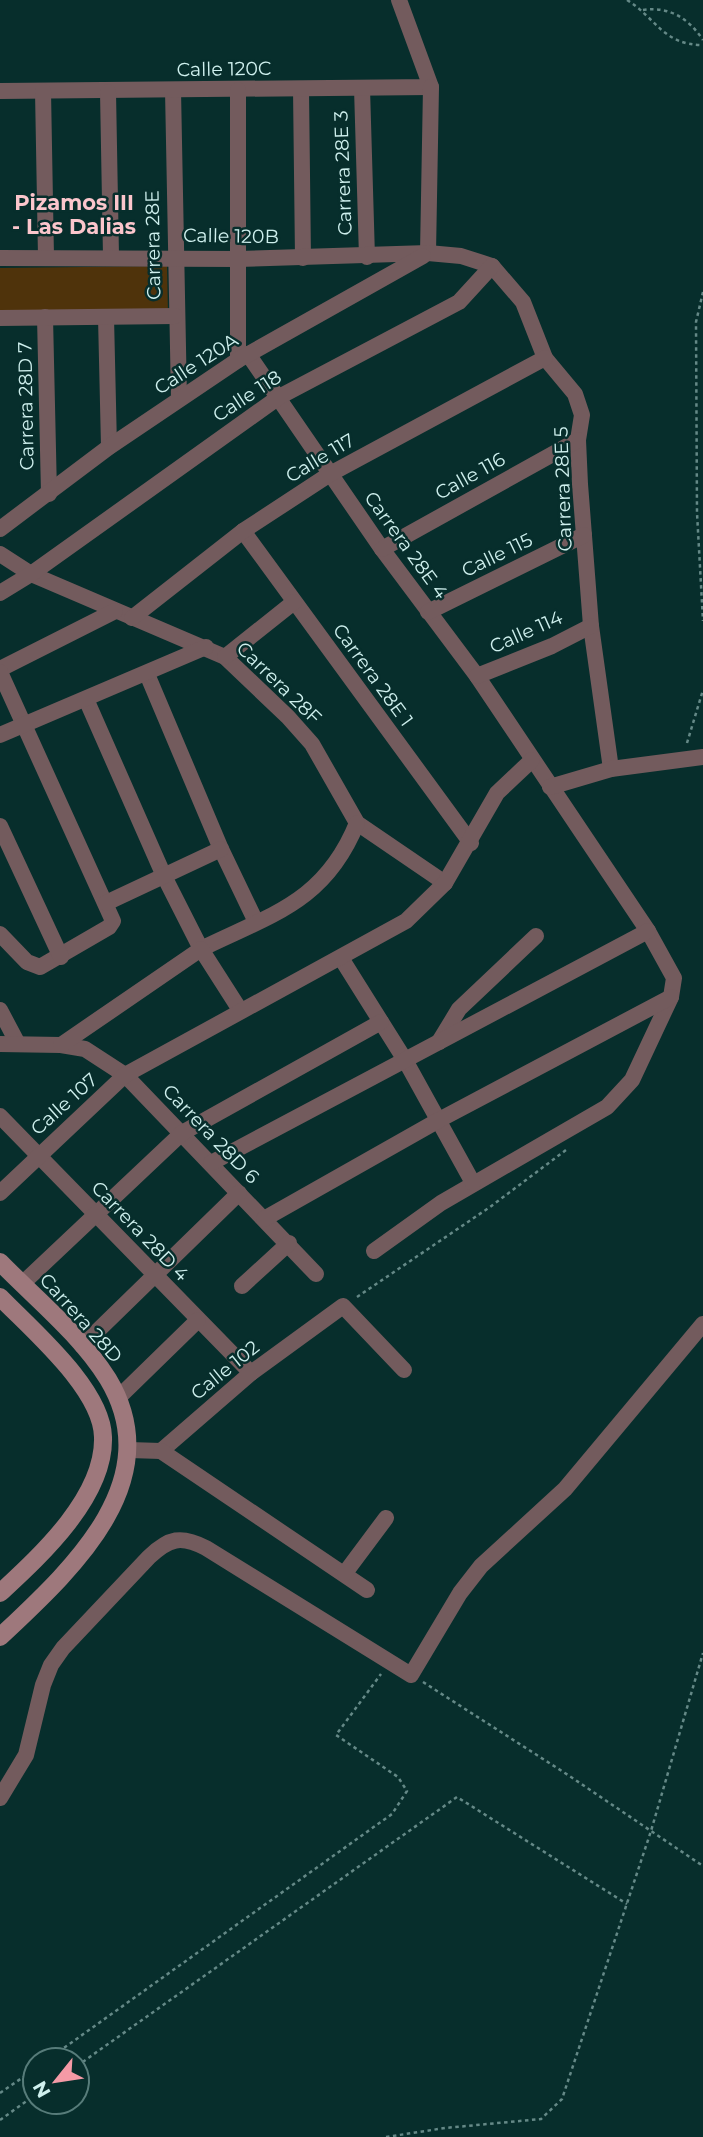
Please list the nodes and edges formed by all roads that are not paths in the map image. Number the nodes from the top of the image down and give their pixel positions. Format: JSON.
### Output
{"nodes":[{"id":1,"x":399,"y":0,"type":"edge"},
{"id":2,"x":431,"y":87,"type":"junction"},
{"id":3,"x":362,"y":88,"type":"junction"},
{"id":4,"x":301,"y":89,"type":"junction"},
{"id":5,"x":173,"y":90,"type":"junction"},
{"id":6,"x":238,"y":90,"type":"junction"},
{"id":7,"x":0,"y":91,"type":"edge"},
{"id":8,"x":43,"y":91,"type":"junction"},
{"id":9,"x":108,"y":92,"type":"junction"},
{"id":10,"x":428,"y":253,"type":"junction"},
{"id":11,"x":111,"y":256,"type":"junction"},
{"id":12,"x":174,"y":256,"type":"junction"},
{"id":13,"x":46,"y":257,"type":"junction"},
{"id":14,"x":367,"y":257,"type":"junction"},
{"id":15,"x":0,"y":258,"type":"edge"},
{"id":16,"x":303,"y":258,"type":"junction"},
{"id":17,"x":238,"y":259,"type":"junction"},
{"id":18,"x":492,"y":266,"type":"junction"},
{"id":19,"x":175,"y":316,"type":"junction"},
{"id":20,"x":45,"y":317,"type":"junction"},
{"id":21,"x":106,"y":317,"type":"junction"},
{"id":22,"x":0,"y":318,"type":"edge"},
{"id":23,"x":243,"y":357,"type":"junction"},
{"id":24,"x":545,"y":358,"type":"junction"},
{"id":25,"x":279,"y":397,"type":"junction"},
{"id":26,"x":179,"y":399,"type":"junction"},
{"id":27,"x":578,"y":440,"type":"junction"},
{"id":28,"x":109,"y":447,"type":"junction"},
{"id":29,"x":330,"y":474,"type":"junction"},
{"id":30,"x":49,"y":494,"type":"junction"},
{"id":31,"x":0,"y":529,"type":"edge"},
{"id":32,"x":243,"y":531,"type":"junction"},
{"id":33,"x":584,"y":535,"type":"junction"},
{"id":34,"x":382,"y":549,"type":"junction"},
{"id":35,"x":0,"y":554,"type":"edge"},
{"id":36,"x":31,"y":574,"type":"junction"},
{"id":37,"x":0,"y":593,"type":"edge"},
{"id":38,"x":294,"y":603,"type":"junction"},
{"id":39,"x":115,"y":611,"type":"junction"},
{"id":40,"x":428,"y":612,"type":"junction"},
{"id":41,"x":132,"y":618,"type":"junction"},
{"id":42,"x":591,"y":626,"type":"junction"},
{"id":43,"x":206,"y":647,"type":"junction"},
{"id":44,"x":225,"y":657,"type":"junction"},
{"id":45,"x":0,"y":671,"type":"edge"},
{"id":46,"x":147,"y":674,"type":"junction"},
{"id":47,"x":477,"y":676,"type":"junction"},
{"id":48,"x":86,"y":699,"type":"junction"},
{"id":49,"x":25,"y":722,"type":"junction"},
{"id":50,"x":0,"y":735,"type":"edge"},
{"id":51,"x":703,"y":757,"type":"edge"},
{"id":52,"x":532,"y":760,"type":"junction"},
{"id":53,"x":611,"y":769,"type":"junction"},
{"id":54,"x":550,"y":787,"type":"junction"},
{"id":55,"x":358,"y":823,"type":"junction"},
{"id":56,"x":0,"y":826,"type":"edge"},
{"id":57,"x":471,"y":843,"type":"junction"},
{"id":58,"x":221,"y":849,"type":"junction"},
{"id":59,"x":164,"y":876,"type":"junction"},
{"id":60,"x":445,"y":883,"type":"junction"},
{"id":61,"x":106,"y":904,"type":"junction"},
{"id":62,"x":256,"y":922,"type":"junction"},
{"id":63,"x":648,"y":931,"type":"junction"},
{"id":64,"x":0,"y":934,"type":"edge"},
{"id":65,"x":536,"y":936,"type":"dead end"},
{"id":66,"x":201,"y":949,"type":"junction"},
{"id":67,"x":61,"y":957,"type":"junction"},
{"id":68,"x":341,"y":958,"type":"junction"},
{"id":69,"x":671,"y":997,"type":"junction"},
{"id":70,"x":0,"y":1010,"type":"edge"},
{"id":71,"x":240,"y":1010,"type":"junction"},
{"id":72,"x":382,"y":1022,"type":"junction"},
{"id":73,"x":438,"y":1043,"type":"junction"},
{"id":74,"x":0,"y":1044,"type":"edge"},
{"id":75,"x":18,"y":1044,"type":"junction"},
{"id":76,"x":61,"y":1045,"type":"junction"},
{"id":77,"x":405,"y":1060,"type":"junction"},
{"id":78,"x":125,"y":1076,"type":"junction"},
{"id":79,"x":0,"y":1116,"type":"edge"},
{"id":80,"x":439,"y":1120,"type":"junction"},
{"id":81,"x":182,"y":1133,"type":"junction"},
{"id":82,"x":38,"y":1156,"type":"junction"},
{"id":83,"x":211,"y":1163,"type":"junction"},
{"id":84,"x":473,"y":1183,"type":"junction"},
{"id":85,"x":0,"y":1193,"type":"edge"},
{"id":86,"x":239,"y":1194,"type":"junction"},
{"id":87,"x":94,"y":1214,"type":"junction"},
{"id":88,"x":264,"y":1219,"type":"junction"},
{"id":89,"x":289,"y":1243,"type":"junction"},
{"id":90,"x":374,"y":1251,"type":"dead end"},
{"id":91,"x":0,"y":1262,"type":"edge"},
{"id":92,"x":316,"y":1274,"type":"dead end"},
{"id":93,"x":154,"y":1276,"type":"junction"},
{"id":94,"x":22,"y":1284,"type":"junction"},
{"id":95,"x":242,"y":1286,"type":"dead end"},
{"id":96,"x":0,"y":1297,"type":"edge"},
{"id":97,"x":198,"y":1320,"type":"junction"},
{"id":98,"x":703,"y":1324,"type":"edge"},
{"id":99,"x":82,"y":1346,"type":"junction"},
{"id":100,"x":404,"y":1370,"type":"dead end"},
{"id":101,"x":251,"y":1373,"type":"junction"},
{"id":102,"x":118,"y":1398,"type":"junction"},
{"id":103,"x":130,"y":1450,"type":"junction"},
{"id":104,"x":161,"y":1451,"type":"junction"},
{"id":105,"x":386,"y":1518,"type":"dead end"},
{"id":106,"x":345,"y":1573,"type":"junction"},
{"id":107,"x":367,"y":1590,"type":"dead end"},
{"id":108,"x":0,"y":1593,"type":"edge"},
{"id":109,"x":0,"y":1637,"type":"edge"},
{"id":110,"x":0,"y":1798,"type":"edge"}],
"edges":[{"from":1,"to":2,"type":"street"},
{"from":2,"to":3,"type":"street","name":"Calle 120C"},
{"from":2,"to":10,"type":"street"},
{"from":3,"to":4,"type":"street","name":"Calle 120C"},
{"from":3,"to":14,"type":"street","name":"Carrera 28E 3"},
{"from":4,"to":6,"type":"street","name":"Calle 120C"},
{"from":4,"to":16,"type":"street"},
{"from":5,"to":6,"type":"street","name":"Calle 120C"},
{"from":5,"to":9,"type":"street","name":"Calle 120C"},
{"from":5,"to":12,"type":"street","name":"Carrera 28E"},
{"from":6,"to":17,"type":"street"},
{"from":7,"to":8,"type":"street","name":"Calle 120C"},
{"from":8,"to":9,"type":"street","name":"Calle 120C"},
{"from":8,"to":13,"type":"street"},
{"from":9,"to":11,"type":"street"},
{"from":10,"to":14,"type":"street","name":"Calle 120B"},
{"from":10,"to":18,"type":"street","name":"Calle 120B"},
{"from":10,"to":23,"type":"street","name":"Calle 120A"},
{"from":11,"to":12,"type":"street","name":"Calle 120B"},
{"from":11,"to":13,"type":"street","name":"Calle 120B"},
{"from":12,"to":17,"type":"street","name":"Calle 120B"},
{"from":12,"to":19,"type":"street","name":"Carrera 28E"},
{"from":13,"to":15,"type":"street","name":"Calle 120B"},
{"from":14,"to":16,"type":"street","name":"Calle 120B"},
{"from":16,"to":17,"type":"street","name":"Calle 120B"},
{"from":17,"to":23,"type":"street"},
{"from":18,"to":24,"type":"street","name":"Carrera 28E 5"},
{"from":18,"to":25,"type":"street","name":"Calle 118"},
{"from":19,"to":21,"type":"street"},
{"from":19,"to":26,"type":"street","name":"Carrera 28E"},
{"from":20,"to":21,"type":"street"},
{"from":20,"to":22,"type":"street"},
{"from":20,"to":30,"type":"street","name":"Carrera 28D 7"},
{"from":21,"to":28,"type":"street"},
{"from":23,"to":25,"type":"street","name":"Carrera 28E 4"},
{"from":23,"to":26,"type":"street","name":"Calle 120A"},
{"from":24,"to":27,"type":"street","name":"Carrera 28E 5"},
{"from":24,"to":29,"type":"street","name":"Calle 117"},
{"from":25,"to":29,"type":"street","name":"Carrera 28E 4"},
{"from":25,"to":36,"type":"street","name":"Calle 118"},
{"from":26,"to":28,"type":"street","name":"Calle 120A"},
{"from":27,"to":33,"type":"street","name":"Carrera 28E 5"},
{"from":27,"to":34,"type":"street","name":"Calle 116"},
{"from":28,"to":30,"type":"street","name":"Calle 120A"},
{"from":29,"to":32,"type":"street","name":"Calle 117"},
{"from":29,"to":34,"type":"street","name":"Carrera 28E 4"},
{"from":30,"to":31,"type":"street","name":"Calle 120A"},
{"from":32,"to":38,"type":"street","name":"Carrera 28E 1"},
{"from":32,"to":41,"type":"street","name":"Calle 117"},
{"from":33,"to":40,"type":"street","name":"Calle 115"},
{"from":33,"to":42,"type":"street","name":"Carrera 28E 5"},
{"from":34,"to":40,"type":"street","name":"Carrera 28E 4"},
{"from":35,"to":36,"type":"street","name":"Carrera 28F"},
{"from":36,"to":37,"type":"street","name":"Calle 118"},
{"from":36,"to":39,"type":"street","name":"Carrera 28F"},
{"from":38,"to":44,"type":"street"},
{"from":38,"to":57,"type":"street","name":"Carrera 28E 1"},
{"from":39,"to":41,"type":"street","name":"Carrera 28F"},
{"from":39,"to":45,"type":"street"},
{"from":40,"to":47,"type":"street","name":"Carrera 28E 4"},
{"from":41,"to":43,"type":"street","name":"Carrera 28F"},
{"from":42,"to":47,"type":"street","name":"Calle 114"},
{"from":42,"to":53,"type":"street","name":"Carrera 28E 5"},
{"from":43,"to":44,"type":"street","name":"Carrera 28F"},
{"from":43,"to":46,"type":"street"},
{"from":44,"to":55,"type":"street","name":"Carrera 28F"},
{"from":45,"to":49,"type":"street"},
{"from":46,"to":48,"type":"street"},
{"from":46,"to":58,"type":"street"},
{"from":47,"to":52,"type":"street","name":"Carrera 28E 4"},
{"from":48,"to":49,"type":"street"},
{"from":48,"to":59,"type":"street"},
{"from":49,"to":50,"type":"street"},
{"from":49,"to":61,"type":"street"},
{"from":51,"to":53,"type":"street"},
{"from":52,"to":54,"type":"street","name":"Carrera 28E 4"},
{"from":52,"to":57,"type":"street","name":"Calle 107"},
{"from":53,"to":54,"type":"street"},
{"from":54,"to":63,"type":"street","name":"Carrera 28E 4"},
{"from":55,"to":60,"type":"street","name":"Carrera 28F"},
{"from":55,"to":62,"type":"street"},
{"from":56,"to":67,"type":"street"},
{"from":57,"to":60,"type":"street","name":"Calle 107"},
{"from":58,"to":59,"type":"street"},
{"from":58,"to":62,"type":"street"},
{"from":59,"to":61,"type":"street"},
{"from":59,"to":66,"type":"street"},
{"from":60,"to":68,"type":"street","name":"Calle 107"},
{"from":61,"to":67,"type":"street"},
{"from":62,"to":66,"type":"street"},
{"from":63,"to":69,"type":"street","name":"Carrera 28E 4"},
{"from":63,"to":73,"type":"street"},
{"from":64,"to":67,"type":"street"},
{"from":65,"to":73,"type":"street"},
{"from":66,"to":71,"type":"street"},
{"from":66,"to":76,"type":"street"},
{"from":68,"to":71,"type":"street","name":"Calle 107"},
{"from":68,"to":72,"type":"street"},
{"from":69,"to":80,"type":"street"},
{"from":69,"to":84,"type":"street"},
{"from":70,"to":75,"type":"street"},
{"from":71,"to":78,"type":"street","name":"Calle 107"},
{"from":72,"to":77,"type":"street"},
{"from":72,"to":81,"type":"street"},
{"from":73,"to":77,"type":"street"},
{"from":74,"to":75,"type":"street","name":"Carrera 28D 6"},
{"from":75,"to":76,"type":"street","name":"Carrera 28D 6"},
{"from":76,"to":78,"type":"street","name":"Carrera 28D 6"},
{"from":77,"to":80,"type":"street"},
{"from":77,"to":83,"type":"street"},
{"from":78,"to":81,"type":"street","name":"Carrera 28D 6"},
{"from":78,"to":82,"type":"street","name":"Calle 107"},
{"from":79,"to":82,"type":"street","name":"Carrera 28D 4"},
{"from":80,"to":84,"type":"street"},
{"from":80,"to":88,"type":"street"},
{"from":81,"to":83,"type":"street","name":"Carrera 28D 6"},
{"from":81,"to":87,"type":"street"},
{"from":82,"to":85,"type":"street","name":"Calle 107"},
{"from":82,"to":87,"type":"street","name":"Carrera 28D 4"},
{"from":83,"to":86,"type":"street","name":"Carrera 28D 6"},
{"from":84,"to":90,"type":"street"},
{"from":86,"to":88,"type":"street","name":"Carrera 28D 6"},
{"from":86,"to":93,"type":"street"},
{"from":87,"to":93,"type":"street","name":"Carrera 28D 4"},
{"from":87,"to":94,"type":"street"},
{"from":88,"to":89,"type":"street","name":"Carrera 28D 6"},
{"from":89,"to":92,"type":"street","name":"Carrera 28D 6"},
{"from":89,"to":95,"type":"street"},
{"from":91,"to":94,"type":"street","name":"Carrera 28D"},
{"from":93,"to":97,"type":"street","name":"Carrera 28D 4"},
{"from":93,"to":99,"type":"street"},
{"from":94,"to":99,"type":"street","name":"Carrera 28D"},
{"from":96,"to":108,"type":"street"},
{"from":97,"to":101,"type":"street","name":"Carrera 28D 4"},
{"from":97,"to":102,"type":"street"},
{"from":98,"to":110,"type":"street"},
{"from":99,"to":102,"type":"street","name":"Carrera 28D"},
{"from":100,"to":101,"type":"street","name":"Calle 102"},
{"from":101,"to":104,"type":"street","name":"Calle 102"},
{"from":102,"to":103,"type":"street","name":"Carrera 28D"},
{"from":103,"to":104,"type":"street"},
{"from":103,"to":109,"type":"street"},
{"from":104,"to":106,"type":"street"},
{"from":105,"to":106,"type":"street"},
{"from":106,"to":107,"type":"street"}]}
